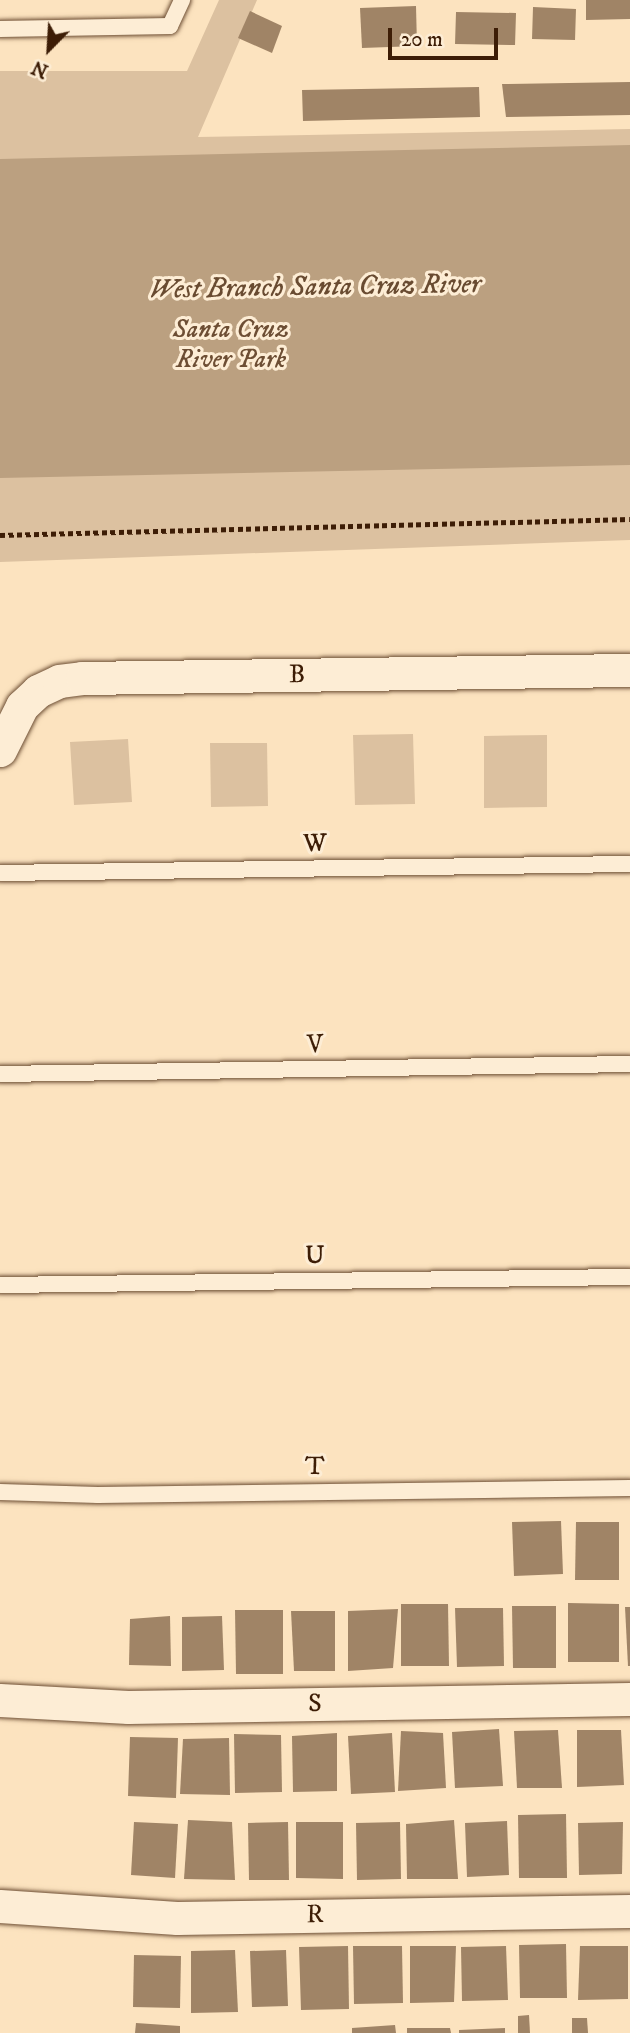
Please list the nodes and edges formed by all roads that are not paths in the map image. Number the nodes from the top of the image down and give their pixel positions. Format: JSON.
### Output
{"nodes":[{"id":1,"x":181,"y":0,"type":"edge"},
{"id":2,"x":0,"y":29,"type":"edge"},
{"id":3,"x":630,"y":670,"type":"edge"},
{"id":4,"x":0,"y":750,"type":"edge"},
{"id":5,"x":630,"y":864,"type":"edge"},
{"id":6,"x":0,"y":873,"type":"edge"},
{"id":7,"x":630,"y":1065,"type":"edge"},
{"id":8,"x":0,"y":1074,"type":"edge"},
{"id":9,"x":630,"y":1277,"type":"edge"},
{"id":10,"x":0,"y":1285,"type":"edge"},
{"id":11,"x":630,"y":1488,"type":"edge"},
{"id":12,"x":0,"y":1492,"type":"edge"},
{"id":13,"x":630,"y":1699,"type":"edge"},
{"id":14,"x":0,"y":1700,"type":"edge"},
{"id":15,"x":0,"y":1906,"type":"edge"},
{"id":16,"x":630,"y":1911,"type":"edge"}],
"edges":[{"from":1,"to":2,"type":"lane"},
{"from":3,"to":4,"type":"street","name":"B"},
{"from":5,"to":6,"type":"lane","name":"W"},
{"from":7,"to":8,"type":"lane","name":"V"},
{"from":9,"to":10,"type":"lane","name":"U"},
{"from":11,"to":12,"type":"lane","name":"T"},
{"from":13,"to":14,"type":"street","name":"S"},
{"from":15,"to":16,"type":"street","name":"R"}]}
